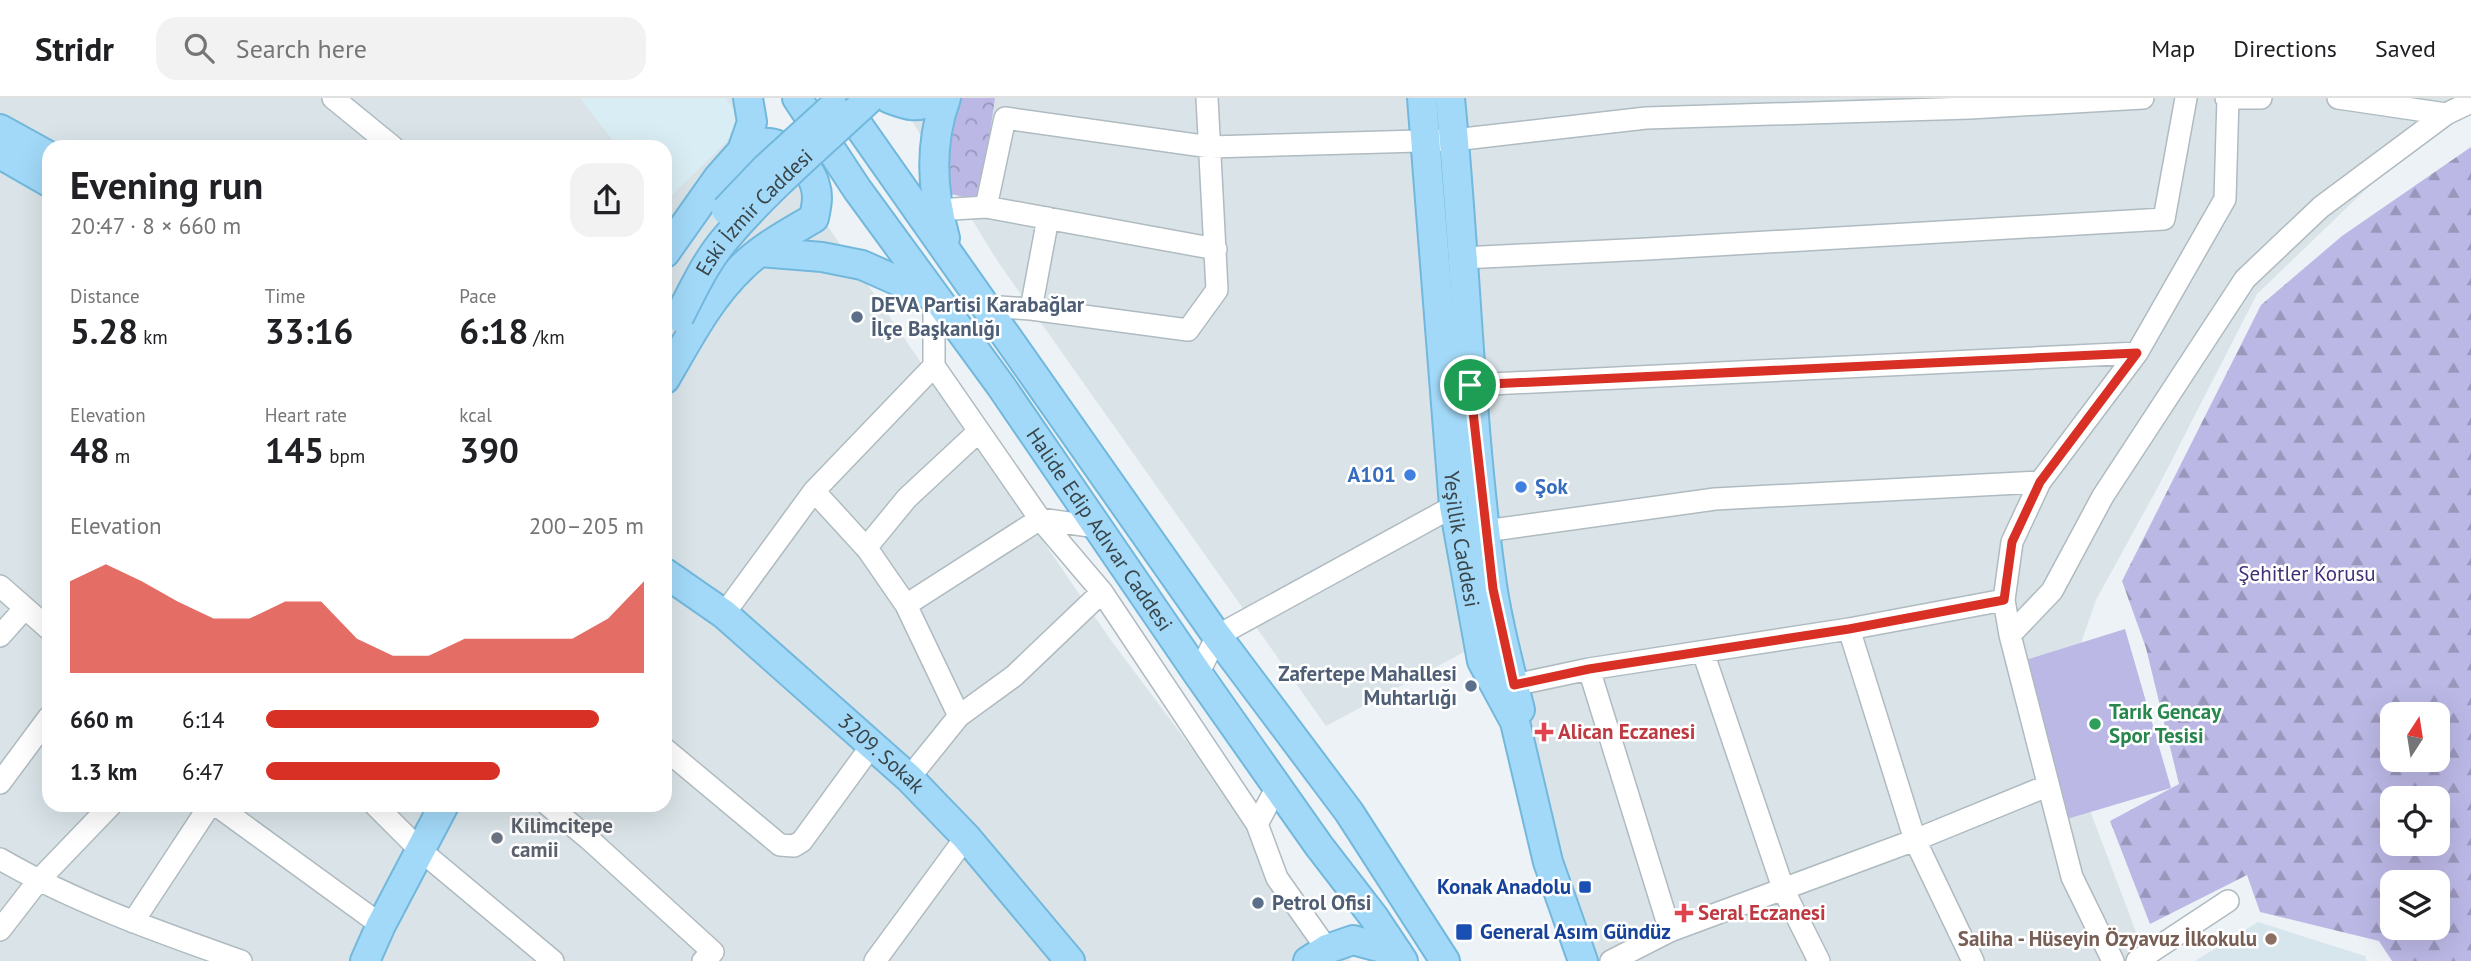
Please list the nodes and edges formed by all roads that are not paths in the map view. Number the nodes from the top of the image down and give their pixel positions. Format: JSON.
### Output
{"nodes":[{"id":1,"x":332,"y":98,"type":"edge"},
{"id":2,"x":748,"y":98,"type":"edge"},
{"id":3,"x":797,"y":98,"type":"edge"},
{"id":4,"x":841,"y":98,"type":"edge"},
{"id":5,"x":870,"y":98,"type":"edge"},
{"id":6,"x":888,"y":98,"type":"edge"},
{"id":7,"x":933,"y":98,"type":"edge"},
{"id":8,"x":946,"y":98,"type":"edge"},
{"id":9,"x":1207,"y":98,"type":"edge"},
{"id":10,"x":1422,"y":98,"type":"edge"},
{"id":11,"x":1450,"y":98,"type":"edge"},
{"id":12,"x":2141,"y":98,"type":"edge"},
{"id":13,"x":2186,"y":98,"type":"edge"},
{"id":14,"x":2227,"y":98,"type":"edge"},
{"id":15,"x":2260,"y":98,"type":"edge"},
{"id":16,"x":2338,"y":98,"type":"edge"},
{"id":17,"x":2471,"y":102,"type":"edge"},
{"id":18,"x":1644,"y":108,"type":"edge"},
{"id":19,"x":2446,"y":114,"type":"junction"},
{"id":20,"x":0,"y":129,"type":"edge"},
{"id":21,"x":384,"y":140,"type":"edge"},
{"id":22,"x":1426,"y":141,"type":"junction"},
{"id":23,"x":1454,"y":141,"type":"junction"},
{"id":24,"x":873,"y":146,"type":"junction"},
{"id":25,"x":1210,"y":146,"type":"junction"},
{"id":26,"x":741,"y":151,"type":"junction"},
{"id":27,"x":42,"y":152,"type":"edge"},
{"id":28,"x":0,"y":153,"type":"edge"},
{"id":29,"x":42,"y":178,"type":"edge"},
{"id":30,"x":857,"y":189,"type":"junction"},
{"id":31,"x":986,"y":207,"type":"junction"},
{"id":32,"x":937,"y":210,"type":"junction"},
{"id":33,"x":814,"y":218,"type":"junction"},
{"id":34,"x":1048,"y":218,"type":"junction"},
{"id":35,"x":672,"y":243,"type":"edge"},
{"id":36,"x":1216,"y":249,"type":"junction"},
{"id":37,"x":760,"y":252,"type":"junction"},
{"id":38,"x":950,"y":254,"type":"junction"},
{"id":39,"x":1462,"y":258,"type":"junction"},
{"id":40,"x":934,"y":297,"type":"junction"},
{"id":41,"x":985,"y":306,"type":"junction"},
{"id":42,"x":672,"y":309,"type":"edge"},
{"id":43,"x":1031,"y":309,"type":"junction"},
{"id":44,"x":2137,"y":353,"type":"junction"},
{"id":45,"x":934,"y":366,"type":"junction"},
{"id":46,"x":672,"y":368,"type":"edge"},
{"id":47,"x":1470,"y":385,"type":"junction"},
{"id":48,"x":978,"y":432,"type":"junction"},
{"id":49,"x":2040,"y":482,"type":"junction"},
{"id":50,"x":814,"y":491,"type":"junction"},
{"id":51,"x":1454,"y":506,"type":"junction"},
{"id":52,"x":1040,"y":519,"type":"junction"},
{"id":53,"x":1097,"y":527,"type":"junction"},
{"id":54,"x":1485,"y":531,"type":"junction"},
{"id":55,"x":866,"y":548,"type":"junction"},
{"id":56,"x":672,"y":578,"type":"edge"},
{"id":57,"x":0,"y":586,"type":"edge"},
{"id":58,"x":1102,"y":592,"type":"junction"},
{"id":59,"x":2004,"y":600,"type":"junction"},
{"id":60,"x":906,"y":605,"type":"junction"},
{"id":61,"x":25,"y":608,"type":"junction"},
{"id":62,"x":724,"y":614,"type":"junction"},
{"id":63,"x":42,"y":623,"type":"edge"},
{"id":64,"x":1849,"y":629,"type":"junction"},
{"id":65,"x":2010,"y":635,"type":"junction"},
{"id":66,"x":0,"y":636,"type":"edge"},
{"id":67,"x":1217,"y":636,"type":"junction"},
{"id":68,"x":1703,"y":652,"type":"junction"},
{"id":69,"x":1589,"y":669,"type":"junction"},
{"id":70,"x":1198,"y":674,"type":"junction"},
{"id":71,"x":1514,"y":685,"type":"junction"},
{"id":72,"x":959,"y":716,"type":"junction"},
{"id":73,"x":42,"y":727,"type":"edge"},
{"id":74,"x":872,"y":745,"type":"junction"},
{"id":75,"x":672,"y":755,"type":"edge"},
{"id":76,"x":909,"y":778,"type":"junction"},
{"id":77,"x":0,"y":783,"type":"edge"},
{"id":78,"x":2047,"y":786,"type":"junction"},
{"id":79,"x":1277,"y":787,"type":"junction"},
{"id":80,"x":103,"y":812,"type":"edge"},
{"id":81,"x":205,"y":812,"type":"edge"},
{"id":82,"x":226,"y":812,"type":"edge"},
{"id":83,"x":382,"y":812,"type":"edge"},
{"id":84,"x":440,"y":812,"type":"edge"},
{"id":85,"x":556,"y":812,"type":"edge"},
{"id":86,"x":1257,"y":824,"type":"junction"},
{"id":87,"x":966,"y":836,"type":"junction"},
{"id":88,"x":1915,"y":840,"type":"junction"},
{"id":89,"x":420,"y":850,"type":"junction"},
{"id":90,"x":0,"y":859,"type":"edge"},
{"id":91,"x":38,"y":881,"type":"junction"},
{"id":92,"x":1784,"y":891,"type":"junction"},
{"id":93,"x":2228,"y":901,"type":"dead end"},
{"id":94,"x":133,"y":922,"type":"junction"},
{"id":95,"x":381,"y":925,"type":"junction"},
{"id":96,"x":0,"y":930,"type":"edge"},
{"id":97,"x":1670,"y":932,"type":"junction"},
{"id":98,"x":1318,"y":955,"type":"edge"},
{"id":99,"x":1400,"y":957,"type":"edge"},
{"id":100,"x":241,"y":961,"type":"edge"},
{"id":101,"x":365,"y":961,"type":"edge"},
{"id":102,"x":553,"y":961,"type":"edge"},
{"id":103,"x":704,"y":961,"type":"edge"},
{"id":104,"x":875,"y":961,"type":"edge"},
{"id":105,"x":1070,"y":961,"type":"edge"},
{"id":106,"x":1445,"y":961,"type":"edge"},
{"id":107,"x":1583,"y":961,"type":"edge"},
{"id":108,"x":1594,"y":961,"type":"edge"},
{"id":109,"x":1611,"y":961,"type":"edge"},
{"id":110,"x":1819,"y":961,"type":"edge"},
{"id":111,"x":1973,"y":961,"type":"edge"},
{"id":112,"x":2113,"y":961,"type":"edge"},
{"id":113,"x":2137,"y":961,"type":"edge"}],
"edges":[{"from":1,"to":21,"type":"street"},
{"from":2,"to":26,"type":"main road"},
{"from":3,"to":30,"type":"main road","name":"Halide Edip Adıvar Caddesi"},
{"from":4,"to":24,"type":"main road","name":"Halide Edip Adıvar Caddesi"},
{"from":4,"to":42,"type":"main road","name":"Eski İzmir Caddesi","bridge":true},
{"from":5,"to":42,"type":"main road","name":"Eski İzmir Caddesi","bridge":true},
{"from":6,"to":7,"type":"main road"},
{"from":8,"to":32,"type":"main road"},
{"from":9,"to":25,"type":"street"},
{"from":10,"to":22,"type":"main road","name":"Yeşillik Caddesi"},
{"from":11,"to":23,"type":"main road","name":"Yeşillik Caddesi"},
{"from":12,"to":18,"type":"street"},
{"from":13,"to":39,"type":"street"},
{"from":14,"to":15,"type":"street"},
{"from":14,"to":44,"type":"street"},
{"from":16,"to":19,"type":"street"},
{"from":17,"to":19,"type":"street"},
{"from":18,"to":23,"type":"street"},
{"from":19,"to":65,"type":"street"},
{"from":20,"to":27,"type":"main road"},
{"from":22,"to":23,"type":"street"},
{"from":22,"to":25,"type":"street"},
{"from":22,"to":51,"type":"main road","name":"Yeşillik Caddesi"},
{"from":23,"to":39,"type":"main road","name":"Yeşillik Caddesi"},
{"from":24,"to":30,"type":"main road"},
{"from":24,"to":38,"type":"main road","name":"Halide Edip Adıvar Caddesi"},
{"from":25,"to":31,"type":"street"},
{"from":25,"to":36,"type":"street"},
{"from":26,"to":33,"type":"main road"},
{"from":26,"to":35,"type":"main road"},
{"from":28,"to":29,"type":"main road"},
{"from":30,"to":33,"type":"main road"},
{"from":30,"to":40,"type":"main road","name":"Halide Edip Adıvar Caddesi"},
{"from":31,"to":32,"type":"street"},
{"from":31,"to":34,"type":"street"},
{"from":32,"to":38,"type":"main road"},
{"from":33,"to":37,"type":"main road"},
{"from":34,"to":36,"type":"street"},
{"from":34,"to":43,"type":"street"},
{"from":36,"to":43,"type":"street"},
{"from":37,"to":40,"type":"main road"},
{"from":37,"to":46,"type":"main road"},
{"from":38,"to":41,"type":"main road","name":"Halide Edip Adıvar Caddesi"},
{"from":39,"to":47,"type":"main road","name":"Yeşillik Caddesi"},
{"from":40,"to":45,"type":"street"},
{"from":40,"to":53,"type":"main road","name":"Halide Edip Adıvar Caddesi"},
{"from":41,"to":43,"type":"street"},
{"from":41,"to":67,"type":"main road","name":"Halide Edip Adıvar Caddesi"},
{"from":44,"to":47,"type":"street"},
{"from":44,"to":49,"type":"street"},
{"from":45,"to":48,"type":"street"},
{"from":45,"to":50,"type":"street"},
{"from":47,"to":54,"type":"main road","name":"Yeşillik Caddesi"},
{"from":48,"to":52,"type":"street"},
{"from":48,"to":55,"type":"street"},
{"from":49,"to":54,"type":"street"},
{"from":49,"to":59,"type":"street"},
{"from":50,"to":55,"type":"street"},
{"from":50,"to":62,"type":"street"},
{"from":51,"to":54,"type":"main road"},
{"from":51,"to":67,"type":"street"},
{"from":51,"to":107,"type":"main road","name":"Yeşillik Caddesi"},
{"from":52,"to":53,"type":"street"},
{"from":52,"to":58,"type":"street"},
{"from":52,"to":60,"type":"street"},
{"from":53,"to":70,"type":"main road","name":"Halide Edip Adıvar Caddesi"},
{"from":54,"to":71,"type":"main road","name":"Yeşillik Caddesi"},
{"from":55,"to":60,"type":"street"},
{"from":56,"to":62,"type":"main road","name":"3209. Sokak"},
{"from":57,"to":61,"type":"street"},
{"from":58,"to":72,"type":"street"},
{"from":58,"to":86,"type":"street"},
{"from":59,"to":64,"type":"street"},
{"from":59,"to":65,"type":"street"},
{"from":60,"to":72,"type":"street"},
{"from":61,"to":63,"type":"street"},
{"from":61,"to":66,"type":"street"},
{"from":62,"to":74,"type":"main road","name":"3209. Sokak"},
{"from":64,"to":68,"type":"street"},
{"from":64,"to":88,"type":"street"},
{"from":65,"to":78,"type":"street"},
{"from":67,"to":70,"type":"street"},
{"from":67,"to":106,"type":"main road","name":"Halide Edip Adıvar Caddesi"},
{"from":68,"to":69,"type":"street"},
{"from":68,"to":92,"type":"street"},
{"from":69,"to":71,"type":"street"},
{"from":69,"to":97,"type":"street"},
{"from":70,"to":79,"type":"main road","name":"Halide Edip Adıvar Caddesi"},
{"from":71,"to":108,"type":"main road","name":"Yeşillik Caddesi"},
{"from":72,"to":76,"type":"street"},
{"from":73,"to":77,"type":"street"},
{"from":74,"to":75,"type":"street"},
{"from":74,"to":76,"type":"main road","name":"3209. Sokak"},
{"from":76,"to":87,"type":"main road","name":"3209. Sokak"},
{"from":78,"to":88,"type":"street"},
{"from":78,"to":112,"type":"street"},
{"from":79,"to":86,"type":"street"},
{"from":79,"to":99,"type":"main road","name":"Halide Edip Adıvar Caddesi"},
{"from":80,"to":91,"type":"street"},
{"from":81,"to":94,"type":"street"},
{"from":82,"to":95,"type":"street"},
{"from":83,"to":89,"type":"street"},
{"from":84,"to":89,"type":"main road"},
{"from":85,"to":103,"type":"street"},
{"from":86,"to":98,"type":"street"},
{"from":87,"to":104,"type":"street"},
{"from":87,"to":105,"type":"main road","name":"3209. Sokak"},
{"from":88,"to":92,"type":"street"},
{"from":88,"to":111,"type":"street"},
{"from":89,"to":95,"type":"main road"},
{"from":89,"to":102,"type":"street"},
{"from":90,"to":91,"type":"street"},
{"from":91,"to":94,"type":"street"},
{"from":91,"to":96,"type":"street"},
{"from":92,"to":97,"type":"street"},
{"from":92,"to":110,"type":"street"},
{"from":93,"to":113,"type":"street"},
{"from":94,"to":100,"type":"street"},
{"from":95,"to":101,"type":"main road"},
{"from":97,"to":109,"type":"street"},
{"from":98,"to":99,"type":"main road"}]}
